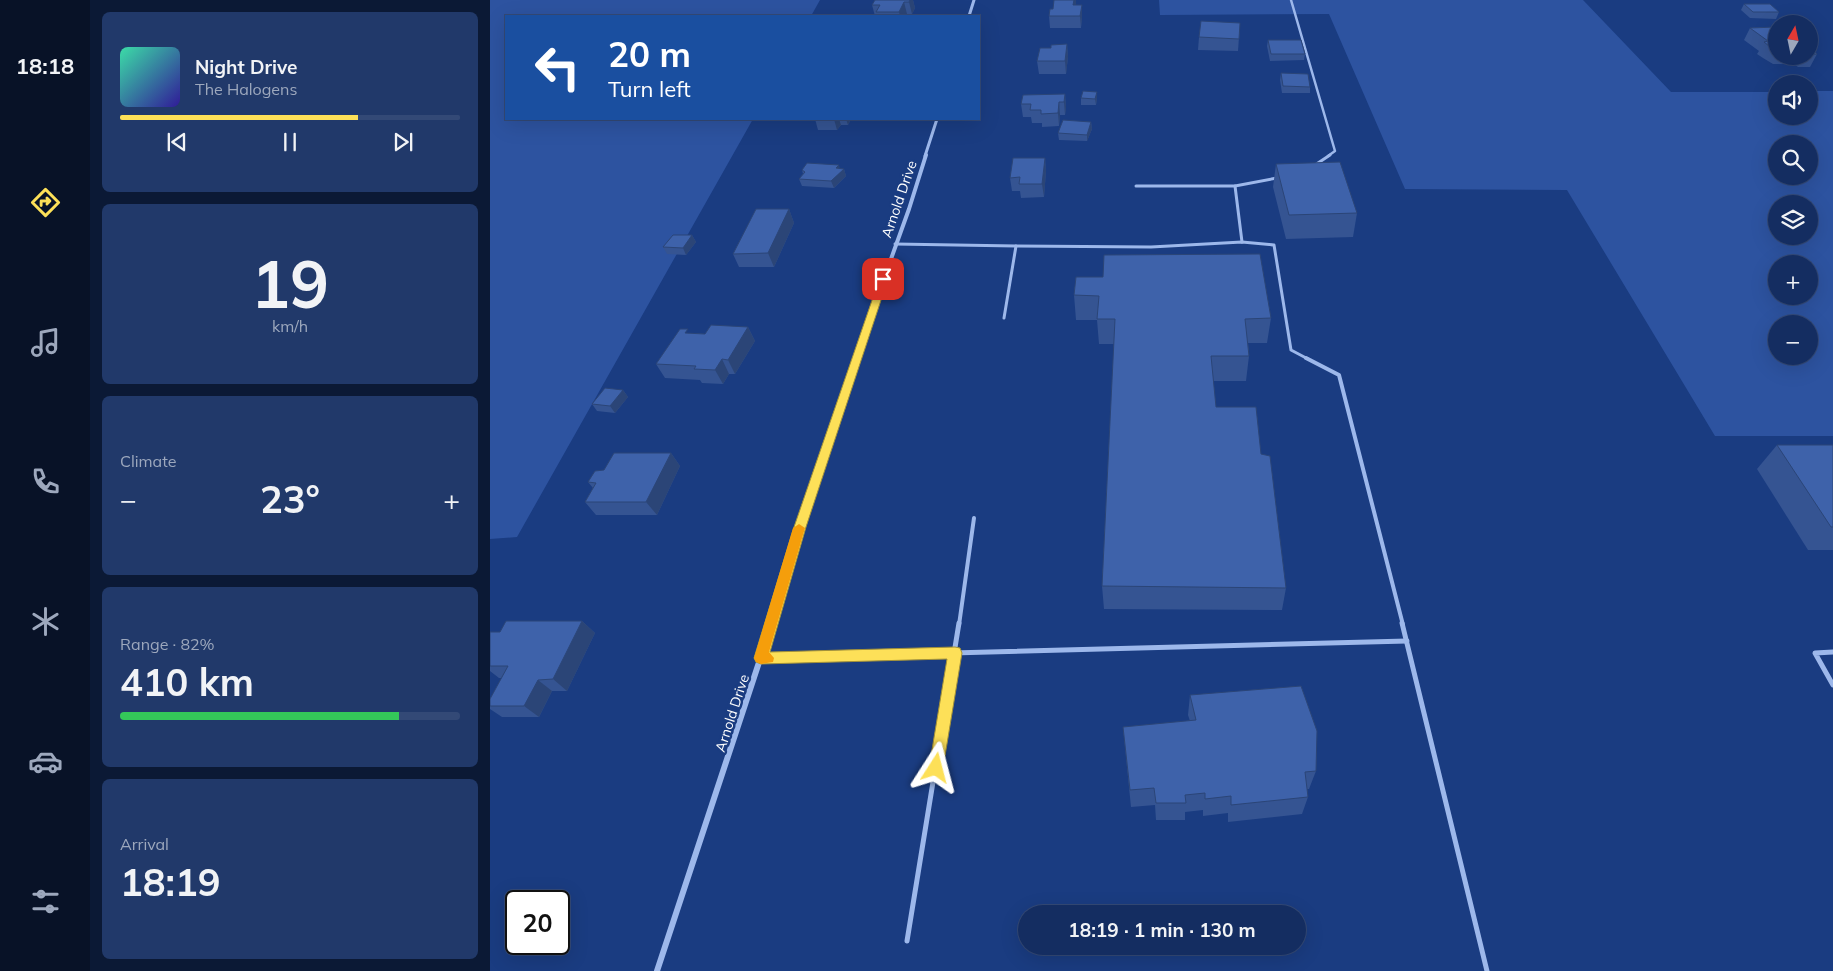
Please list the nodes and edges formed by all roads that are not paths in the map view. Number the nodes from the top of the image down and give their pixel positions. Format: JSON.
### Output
{"nodes":[{"id":1,"x":974,"y":0,"type":"edge"},
{"id":2,"x":1291,"y":0,"type":"edge"},
{"id":3,"x":969,"y":15,"type":"edge"},
{"id":4,"x":937,"y":120,"type":"edge"},
{"id":5,"x":1311,"y":168,"type":"edge"},
{"id":6,"x":1284,"y":177,"type":"edge"},
{"id":7,"x":1136,"y":186,"type":"dead end"},
{"id":8,"x":1234,"y":186,"type":"junction"},
{"id":9,"x":1242,"y":242,"type":"junction"},
{"id":10,"x":895,"y":244,"type":"junction"},
{"id":11,"x":1016,"y":246,"type":"junction"},
{"id":12,"x":1004,"y":318,"type":"dead end"},
{"id":13,"x":974,"y":518,"type":"dead end"},
{"id":14,"x":1407,"y":641,"type":"junction"},
{"id":15,"x":1833,"y":652,"type":"edge"},
{"id":16,"x":955,"y":653,"type":"junction"},
{"id":17,"x":761,"y":658,"type":"junction"},
{"id":18,"x":1833,"y":685,"type":"edge"},
{"id":19,"x":907,"y":941,"type":"dead end"},
{"id":20,"x":657,"y":971,"type":"edge"},
{"id":21,"x":1487,"y":971,"type":"edge"}],
"edges":[{"from":1,"to":3,"type":"street"},
{"from":2,"to":5,"type":"lane"},
{"from":4,"to":10,"type":"street","name":"Arnold Drive"},
{"from":6,"to":8,"type":"lane"},
{"from":7,"to":8,"type":"lane"},
{"from":8,"to":9,"type":"lane"},
{"from":9,"to":11,"type":"lane"},
{"from":9,"to":14,"type":"lane"},
{"from":10,"to":11,"type":"lane"},
{"from":10,"to":17,"type":"street","name":"Arnold Drive"},
{"from":11,"to":12,"type":"lane"},
{"from":13,"to":16,"type":"lane"},
{"from":14,"to":16,"type":"lane"},
{"from":14,"to":21,"type":"lane"},
{"from":15,"to":18,"type":"lane"},
{"from":16,"to":17,"type":"lane"},
{"from":16,"to":19,"type":"lane"},
{"from":17,"to":20,"type":"street","name":"Arnold Drive"}]}
